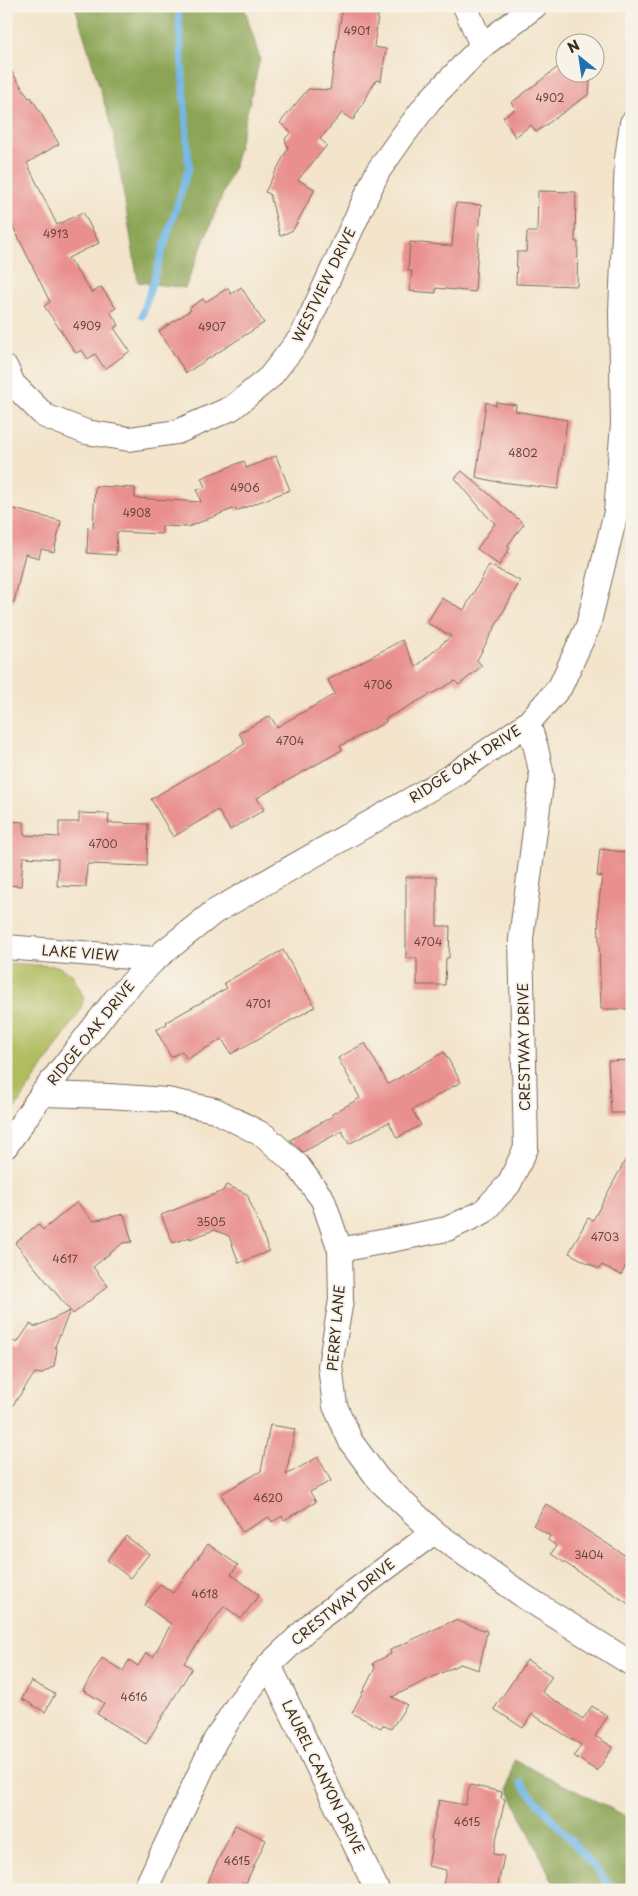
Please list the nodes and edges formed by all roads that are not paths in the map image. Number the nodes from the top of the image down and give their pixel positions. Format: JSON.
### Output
{"nodes":[{"id":1,"x":464,"y":6,"type":"edge"},
{"id":2,"x":536,"y":6,"type":"edge"},
{"id":3,"x":482,"y":46,"type":"junction"},
{"id":4,"x":632,"y":123,"type":"edge"},
{"id":5,"x":626,"y":311,"type":"edge"},
{"id":6,"x":6,"y":368,"type":"edge"},
{"id":7,"x":528,"y":723,"type":"junction"},
{"id":8,"x":6,"y":947,"type":"edge"},
{"id":9,"x":154,"y":959,"type":"junction"},
{"id":10,"x":42,"y":1094,"type":"junction"},
{"id":11,"x":6,"y":1146,"type":"edge"},
{"id":12,"x":340,"y":1250,"type":"junction"},
{"id":13,"x":434,"y":1532,"type":"junction"},
{"id":14,"x":632,"y":1664,"type":"edge"},
{"id":15,"x":269,"y":1665,"type":"junction"},
{"id":16,"x":145,"y":1890,"type":"edge"},
{"id":17,"x":377,"y":1890,"type":"edge"}],
"edges":[{"from":1,"to":3,"type":"street"},
{"from":2,"to":3,"type":"street","name":"WESTVIEW DRIVE"},
{"from":3,"to":6,"type":"street","name":"WESTVIEW DRIVE"},
{"from":4,"to":5,"type":"street","name":"RIDGE OAK DRIVE"},
{"from":5,"to":7,"type":"street","name":"RIDGE OAK DRIVE"},
{"from":7,"to":9,"type":"street","name":"RIDGE OAK DRIVE"},
{"from":7,"to":12,"type":"street","name":"CRESTWAY DRIVE"},
{"from":8,"to":9,"type":"street","name":"LAKE VIEW"},
{"from":9,"to":10,"type":"street","name":"RIDGE OAK DRIVE"},
{"from":10,"to":11,"type":"street","name":"RIDGE OAK DRIVE"},
{"from":10,"to":12,"type":"street","name":"PERRY LANE"},
{"from":12,"to":13,"type":"street","name":"PERRY LANE"},
{"from":13,"to":14,"type":"street","name":"PERRY LANE"},
{"from":13,"to":15,"type":"street","name":"CRESTWAY DRIVE"},
{"from":15,"to":16,"type":"street","name":"CRESTWAY DRIVE"},
{"from":15,"to":17,"type":"street","name":"LAUREL CANYON DRIVE"}]}
